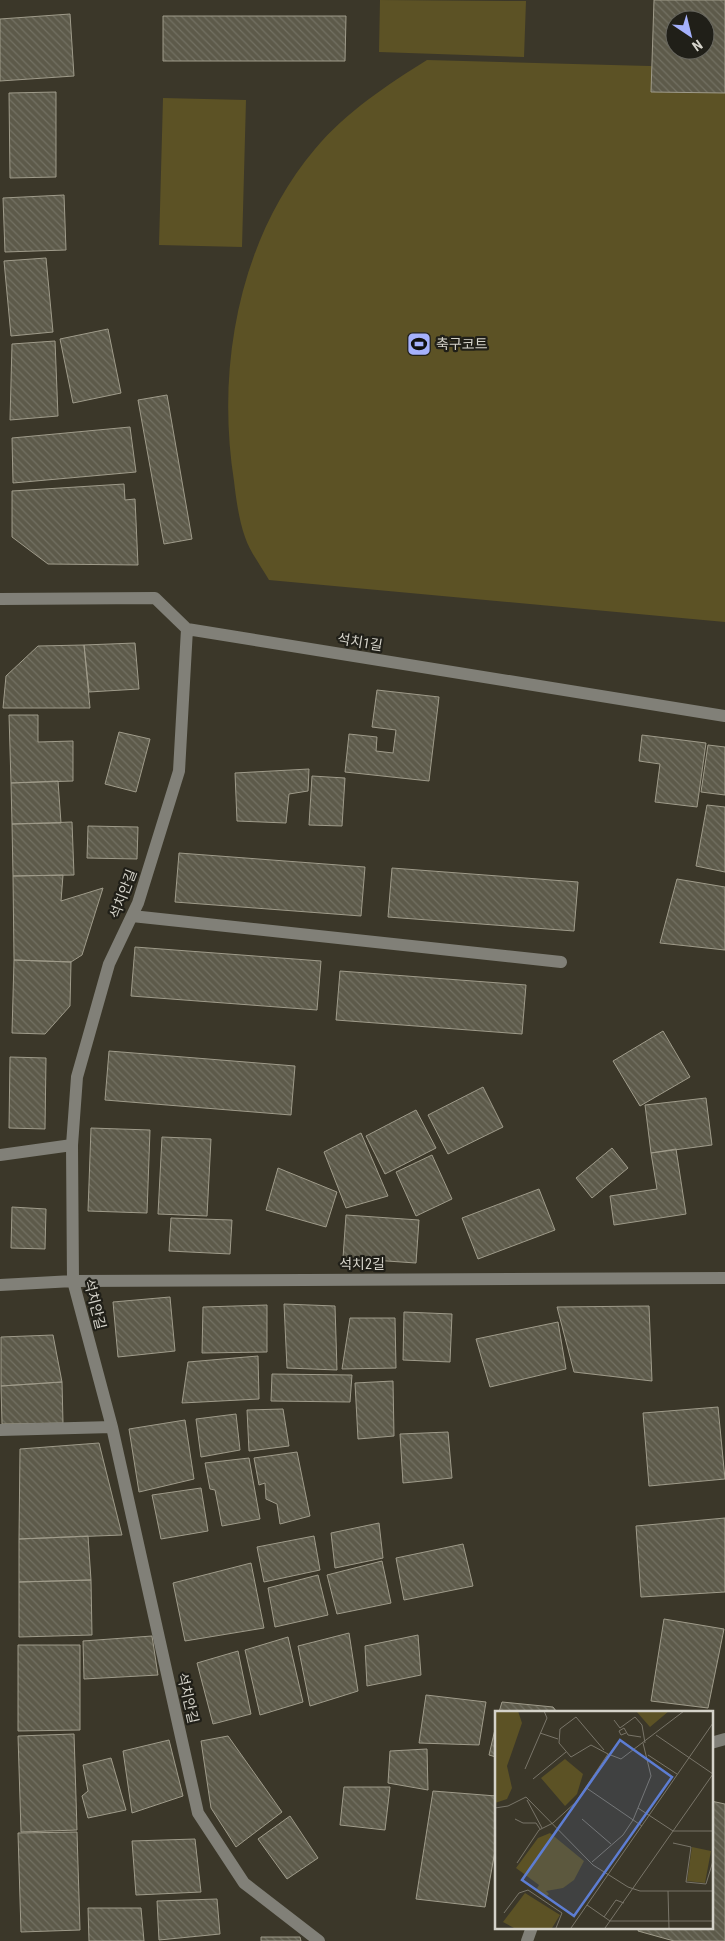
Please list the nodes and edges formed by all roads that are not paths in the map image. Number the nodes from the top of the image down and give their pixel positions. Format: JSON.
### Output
{"nodes":[{"id":1,"x":0,"y":599,"type":"edge"},
{"id":2,"x":187,"y":629,"type":"junction"},
{"id":3,"x":725,"y":716,"type":"edge"},
{"id":4,"x":132,"y":916,"type":"junction"},
{"id":5,"x":561,"y":962,"type":"dead end"},
{"id":6,"x":72,"y":1145,"type":"junction"},
{"id":7,"x":0,"y":1155,"type":"edge"},
{"id":8,"x":725,"y":1278,"type":"edge"},
{"id":9,"x":73,"y":1281,"type":"junction"},
{"id":10,"x":0,"y":1285,"type":"edge"},
{"id":11,"x":112,"y":1427,"type":"junction"},
{"id":12,"x":0,"y":1430,"type":"edge"},
{"id":13,"x":725,"y":1739,"type":"edge"},
{"id":14,"x":712,"y":1743,"type":"edge"},
{"id":15,"x":532,"y":1928,"type":"edge"},
{"id":16,"x":319,"y":1941,"type":"edge"},
{"id":17,"x":527,"y":1941,"type":"edge"}],
"edges":[{"from":1,"to":2,"type":"street"},
{"from":2,"to":3,"type":"street","name":"석치1길"},
{"from":2,"to":4,"type":"street","name":"석치안길"},
{"from":4,"to":5,"type":"street"},
{"from":4,"to":6,"type":"street","name":"석치안길"},
{"from":6,"to":7,"type":"street"},
{"from":6,"to":9,"type":"street","name":"석치안길"},
{"from":8,"to":9,"type":"street","name":"석치2길"},
{"from":9,"to":10,"type":"street","name":"석치2길"},
{"from":9,"to":11,"type":"street","name":"석치안길"},
{"from":11,"to":12,"type":"street"},
{"from":11,"to":16,"type":"street","name":"석치안길"},
{"from":13,"to":14,"type":"street"},
{"from":15,"to":17,"type":"street"}]}
